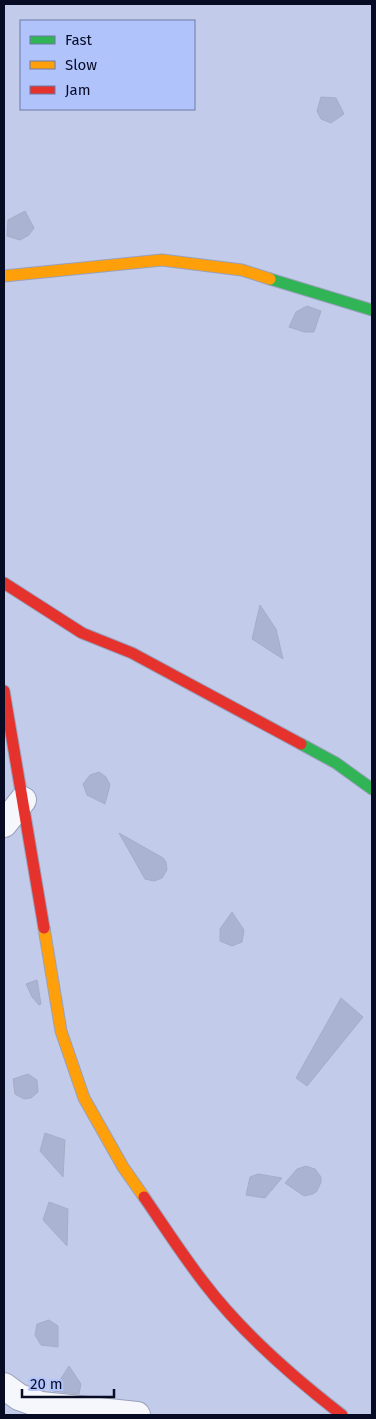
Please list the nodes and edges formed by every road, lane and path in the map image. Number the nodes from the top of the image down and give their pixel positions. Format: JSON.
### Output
{"nodes":[{"id":1,"x":4,"y":276,"type":"edge"},
{"id":2,"x":372,"y":310,"type":"edge"},
{"id":3,"x":4,"y":583,"type":"edge"},
{"id":4,"x":4,"y":691,"type":"edge"},
{"id":5,"x":372,"y":789,"type":"edge"},
{"id":6,"x":23,"y":800,"type":"junction"},
{"id":7,"x":4,"y":824,"type":"edge"},
{"id":8,"x":4,"y":1386,"type":"edge"},
{"id":9,"x":138,"y":1415,"type":"edge"},
{"id":10,"x":342,"y":1415,"type":"edge"}],
"edges":[{"from":1,"to":2,"type":"street"},
{"from":3,"to":5,"type":"street"},
{"from":4,"to":6,"type":"street"},
{"from":6,"to":7,"type":"street"},
{"from":6,"to":10,"type":"street"},
{"from":8,"to":9,"type":"street"}]}
